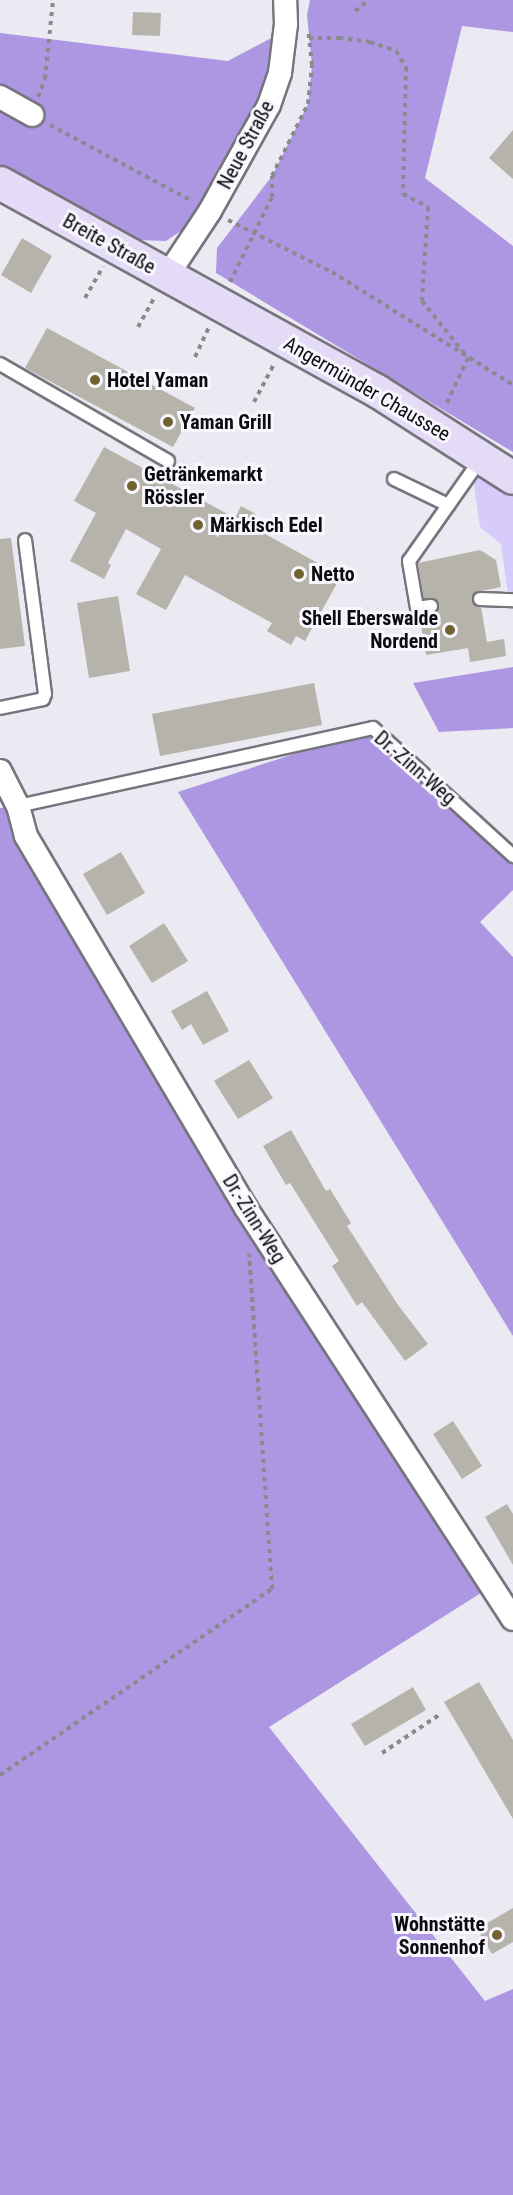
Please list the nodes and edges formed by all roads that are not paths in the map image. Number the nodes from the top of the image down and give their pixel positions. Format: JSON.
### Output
{"nodes":[{"id":1,"x":285,"y":0,"type":"edge"},
{"id":2,"x":0,"y":97,"type":"edge"},
{"id":3,"x":32,"y":115,"type":"road end"},
{"id":4,"x":0,"y":183,"type":"edge"},
{"id":5,"x":162,"y":285,"type":"junction"},
{"id":6,"x":219,"y":305,"type":"joint"},
{"id":7,"x":0,"y":364,"type":"edge"},
{"id":8,"x":483,"y":456,"type":"junction"},
{"id":9,"x":168,"y":461,"type":"dead end"},
{"id":10,"x":513,"y":478,"type":"edge"},
{"id":11,"x":394,"y":479,"type":"dead end"},
{"id":12,"x":448,"y":505,"type":"junction"},
{"id":13,"x":25,"y":540,"type":"dead end"},
{"id":14,"x":480,"y":599,"type":"dead end"},
{"id":15,"x":513,"y":600,"type":"edge"},
{"id":16,"x":431,"y":606,"type":"dead end"},
{"id":17,"x":0,"y":708,"type":"edge"},
{"id":18,"x":0,"y":771,"type":"edge"},
{"id":19,"x":18,"y":806,"type":"junction"},
{"id":20,"x":513,"y":856,"type":"edge"},
{"id":21,"x":513,"y":1619,"type":"edge"}],
"edges":[{"from":1,"to":5,"type":"street","name":"Neue Straße"},
{"from":2,"to":3,"type":"street"},
{"from":4,"to":5,"type":"main road","name":"Breite Straße"},
{"from":5,"to":6,"type":"main road","name":"Breite Straße"},
{"from":6,"to":8,"type":"main road","name":"Angermünder Chaussee"},
{"from":7,"to":9,"type":"lane"},
{"from":8,"to":10,"type":"main road","name":"Angermünder Chaussee"},
{"from":8,"to":12,"type":"lane"},
{"from":11,"to":12,"type":"lane"},
{"from":12,"to":16,"type":"lane"},
{"from":13,"to":17,"type":"lane"},
{"from":14,"to":15,"type":"lane"},
{"from":18,"to":19,"type":"street","name":"Dr.-Zinn-Weg"},
{"from":19,"to":20,"type":"lane","name":"Dr.-Zinn-Weg"},
{"from":19,"to":21,"type":"street","name":"Dr.-Zinn-Weg"}]}
